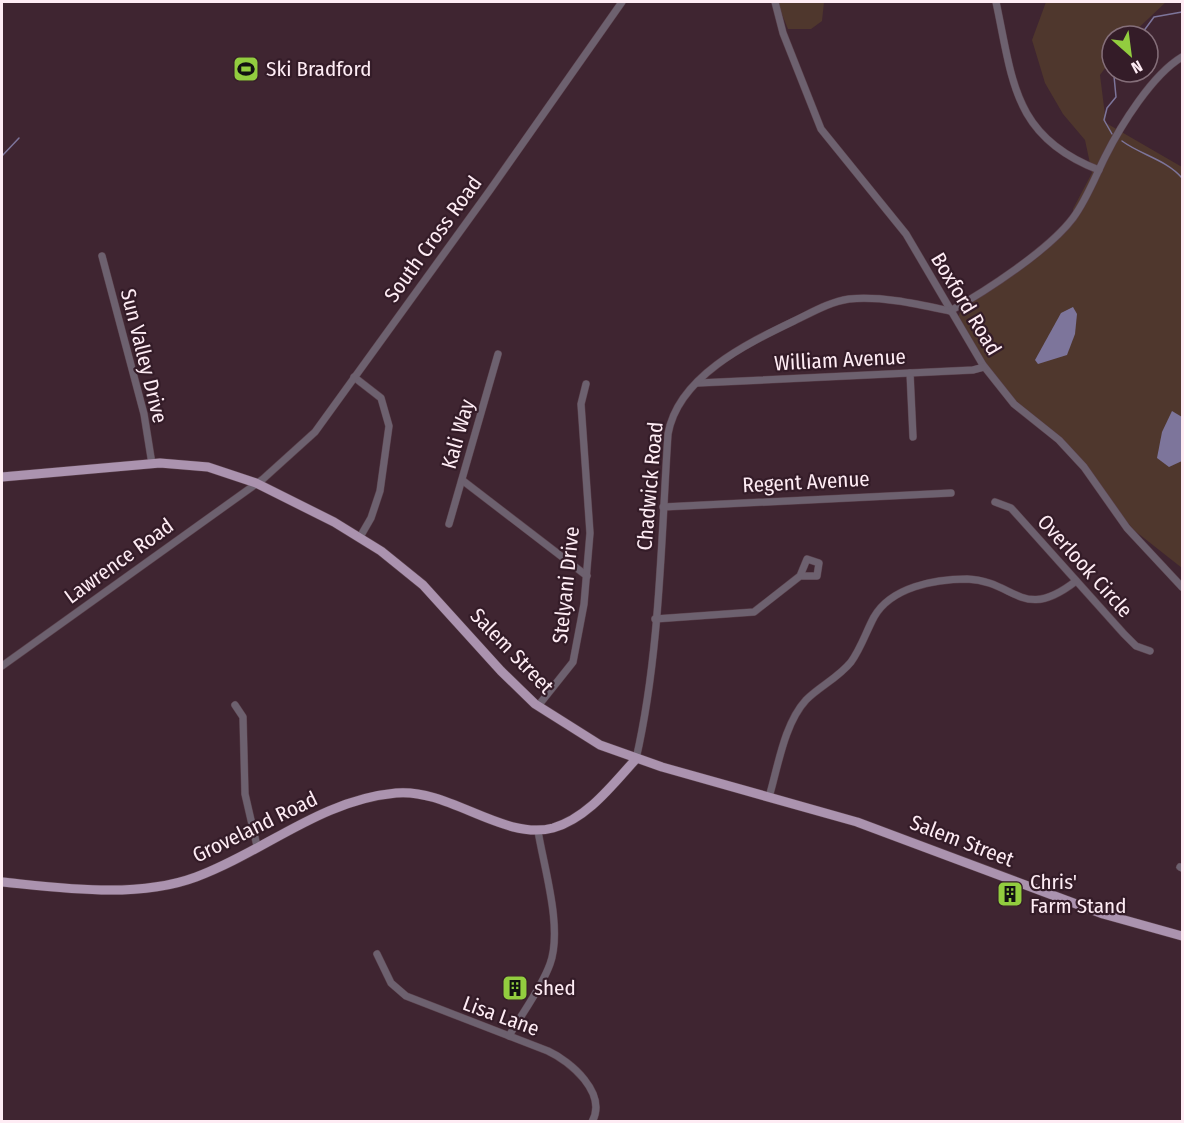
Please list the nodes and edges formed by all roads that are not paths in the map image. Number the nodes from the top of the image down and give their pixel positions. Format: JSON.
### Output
{"nodes":[{"id":1,"x":622,"y":2,"type":"edge"},
{"id":2,"x":775,"y":2,"type":"edge"},
{"id":3,"x":996,"y":2,"type":"edge"},
{"id":4,"x":1182,"y":57,"type":"edge"},
{"id":5,"x":1100,"y":170,"type":"junction"},
{"id":6,"x":102,"y":256,"type":"dead end"},
{"id":7,"x":950,"y":310,"type":"junction"},
{"id":8,"x":498,"y":354,"type":"dead end"},
{"id":9,"x":984,"y":367,"type":"junction"},
{"id":10,"x":910,"y":373,"type":"junction"},
{"id":11,"x":354,"y":377,"type":"junction"},
{"id":12,"x":698,"y":383,"type":"junction"},
{"id":13,"x":586,"y":384,"type":"dead end"},
{"id":14,"x":913,"y":437,"type":"dead end"},
{"id":15,"x":152,"y":464,"type":"junction"},
{"id":16,"x":2,"y":477,"type":"edge"},
{"id":17,"x":462,"y":480,"type":"junction"},
{"id":18,"x":256,"y":483,"type":"junction"},
{"id":19,"x":951,"y":493,"type":"dead end"},
{"id":20,"x":995,"y":502,"type":"dead end"},
{"id":21,"x":663,"y":507,"type":"junction"},
{"id":22,"x":449,"y":524,"type":"dead end"},
{"id":23,"x":360,"y":537,"type":"junction"},
{"id":24,"x":587,"y":576,"type":"junction"},
{"id":25,"x":800,"y":576,"type":"dead end"},
{"id":26,"x":1076,"y":581,"type":"junction"},
{"id":27,"x":1182,"y":588,"type":"edge"},
{"id":28,"x":655,"y":619,"type":"junction"},
{"id":29,"x":1150,"y":651,"type":"dead end"},
{"id":30,"x":2,"y":666,"type":"edge"},
{"id":31,"x":235,"y":705,"type":"dead end"},
{"id":32,"x":538,"y":706,"type":"junction"},
{"id":33,"x":636,"y":759,"type":"junction"},
{"id":34,"x":769,"y":797,"type":"junction"},
{"id":35,"x":538,"y":831,"type":"junction"},
{"id":36,"x":257,"y":846,"type":"junction"},
{"id":37,"x":2,"y":882,"type":"edge"},
{"id":38,"x":1182,"y":936,"type":"edge"},
{"id":39,"x":377,"y":954,"type":"dead end"},
{"id":40,"x":509,"y":1036,"type":"junction"},
{"id":41,"x":592,"y":1122,"type":"edge"}],
"edges":[{"from":1,"to":11,"type":"street","name":"South Cross Road"},
{"from":2,"to":7,"type":"street","name":"Boxford Road"},
{"from":3,"to":5,"type":"street"},
{"from":4,"to":5,"type":"street"},
{"from":5,"to":7,"type":"street"},
{"from":6,"to":15,"type":"street","name":"Sun Valley Drive"},
{"from":7,"to":9,"type":"street","name":"Boxford Road"},
{"from":7,"to":12,"type":"street","name":"Chadwick Road"},
{"from":8,"to":17,"type":"street","name":"Kali Way"},
{"from":9,"to":10,"type":"street","name":"William Avenue"},
{"from":9,"to":27,"type":"street","name":"Boxford Road"},
{"from":10,"to":12,"type":"street","name":"William Avenue"},
{"from":10,"to":14,"type":"street"},
{"from":11,"to":18,"type":"street","name":"South Cross Road"},
{"from":11,"to":23,"type":"street"},
{"from":12,"to":21,"type":"street","name":"Chadwick Road"},
{"from":13,"to":24,"type":"street","name":"Stelyani Drive"},
{"from":15,"to":16,"type":"main road","name":"Salem Street"},
{"from":15,"to":18,"type":"main road","name":"Salem Street"},
{"from":17,"to":22,"type":"street","name":"Kali Way"},
{"from":17,"to":24,"type":"street"},
{"from":18,"to":23,"type":"main road","name":"Salem Street"},
{"from":18,"to":30,"type":"street","name":"Lawrence Road"},
{"from":19,"to":21,"type":"street","name":"Regent Avenue"},
{"from":20,"to":26,"type":"street","name":"Overlook Circle"},
{"from":21,"to":28,"type":"street","name":"Chadwick Road"},
{"from":23,"to":32,"type":"main road","name":"Salem Street"},
{"from":24,"to":32,"type":"street","name":"Stelyani Drive"},
{"from":25,"to":28,"type":"street"},
{"from":26,"to":29,"type":"street","name":"Overlook Circle"},
{"from":26,"to":34,"type":"street"},
{"from":28,"to":33,"type":"street","name":"Chadwick Road"},
{"from":31,"to":36,"type":"street"},
{"from":32,"to":33,"type":"main road","name":"Salem Street"},
{"from":33,"to":34,"type":"main road","name":"Salem Street"},
{"from":33,"to":35,"type":"main road"},
{"from":34,"to":38,"type":"main road","name":"Salem Street"},
{"from":35,"to":36,"type":"main road","name":"Groveland Road"},
{"from":35,"to":40,"type":"street"},
{"from":36,"to":37,"type":"main road","name":"Groveland Road"},
{"from":39,"to":40,"type":"street","name":"Lisa Lane"},
{"from":40,"to":41,"type":"street","name":"Lisa Lane"}]}
